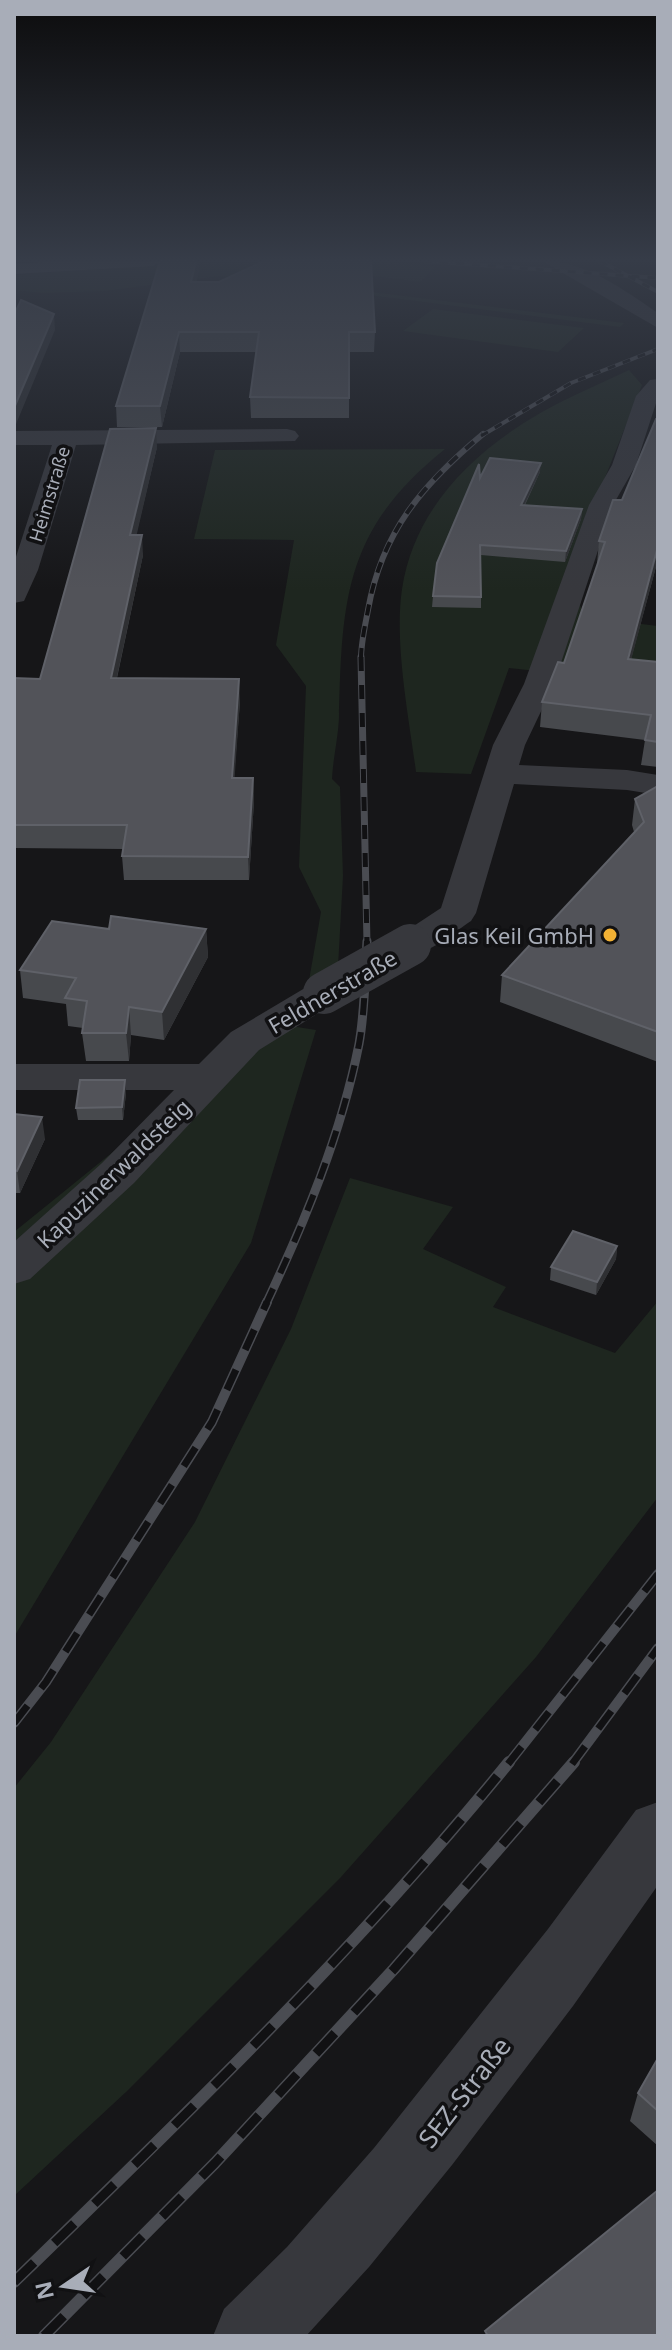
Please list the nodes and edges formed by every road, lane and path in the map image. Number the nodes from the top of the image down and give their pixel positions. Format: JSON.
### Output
{"nodes":[{"id":1,"x":658,"y":385,"type":"edge"},
{"id":2,"x":287,"y":436,"type":"dead end"},
{"id":3,"x":14,"y":438,"type":"edge"},
{"id":4,"x":66,"y":438,"type":"junction"},
{"id":5,"x":14,"y":595,"type":"edge"},
{"id":6,"x":501,"y":774,"type":"junction"},
{"id":7,"x":658,"y":785,"type":"edge"},
{"id":8,"x":14,"y":1077,"type":"edge"},
{"id":9,"x":210,"y":1077,"type":"junction"},
{"id":10,"x":14,"y":1268,"type":"edge"},
{"id":11,"x":658,"y":1831,"type":"edge"},
{"id":12,"x":251,"y":2336,"type":"edge"}],
"edges":[{"from":1,"to":6,"type":"street","name":"Feldnerstraße"},
{"from":2,"to":4,"type":"street","name":"Heimstraße"},
{"from":3,"to":4,"type":"street","name":"Heimstraße"},
{"from":4,"to":5,"type":"street","name":"Heimstraße"},
{"from":6,"to":7,"type":"street"},
{"from":6,"to":9,"type":"street","name":"Feldnerstraße","bridge":true},
{"from":8,"to":9,"type":"street"},
{"from":9,"to":10,"type":"street","name":"Kapuzinerwaldsteig"},
{"from":11,"to":12,"type":"street","name":"SEZ-Straße"}]}
